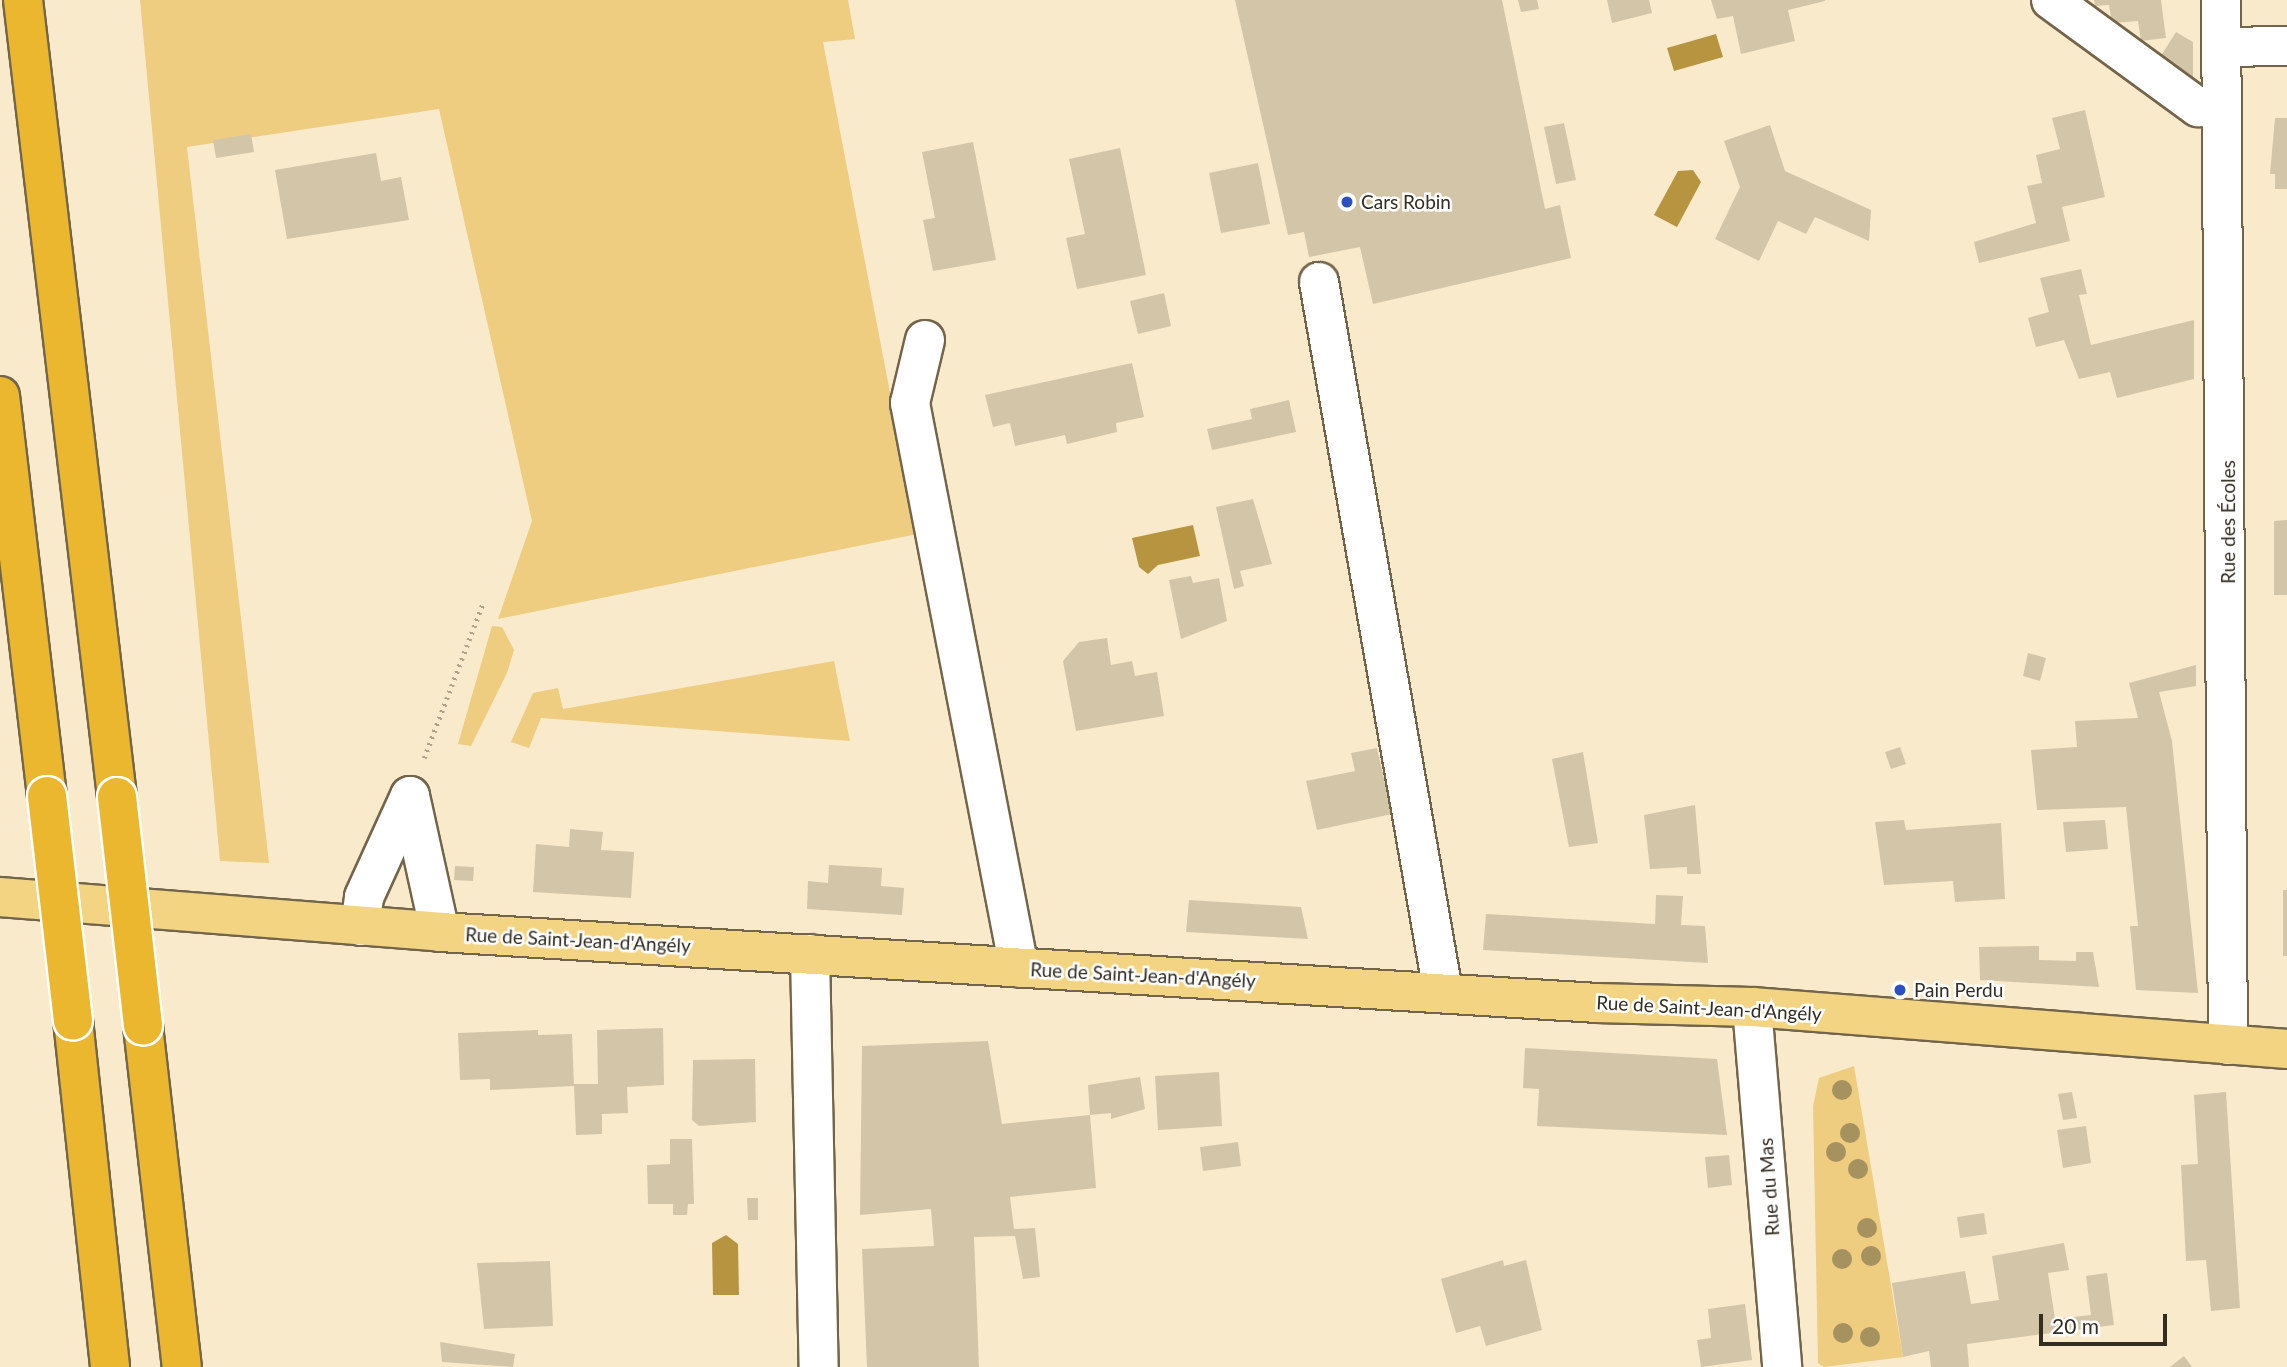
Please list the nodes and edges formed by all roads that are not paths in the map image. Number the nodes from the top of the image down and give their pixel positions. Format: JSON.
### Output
{"nodes":[{"id":1,"x":23,"y":0,"type":"edge"},
{"id":2,"x":2052,"y":0,"type":"edge"},
{"id":3,"x":2221,"y":0,"type":"edge"},
{"id":4,"x":2287,"y":46,"type":"edge"},
{"id":5,"x":2222,"y":47,"type":"junction"},
{"id":6,"x":2221,"y":108,"type":"junction"},
{"id":7,"x":1319,"y":282,"type":"dead end"},
{"id":8,"x":925,"y":340,"type":"dead end"},
{"id":9,"x":0,"y":396,"type":"edge"},
{"id":10,"x":0,"y":897,"type":"edge"},
{"id":11,"x":360,"y":926,"type":"junction"},
{"id":12,"x":440,"y":932,"type":"junction"},
{"id":13,"x":810,"y":954,"type":"junction"},
{"id":14,"x":1019,"y":968,"type":"junction"},
{"id":15,"x":1443,"y":992,"type":"junction"},
{"id":16,"x":1752,"y":1007,"type":"junction"},
{"id":17,"x":2228,"y":1045,"type":"junction"},
{"id":18,"x":2287,"y":1049,"type":"edge"},
{"id":19,"x":110,"y":1367,"type":"edge"},
{"id":20,"x":181,"y":1367,"type":"edge"},
{"id":21,"x":819,"y":1367,"type":"edge"},
{"id":22,"x":1783,"y":1367,"type":"edge"}],
"edges":[{"from":1,"to":20,"type":"highway","bridge":true},
{"from":2,"to":6,"type":"street"},
{"from":3,"to":5,"type":"street","name":"Rue des Écoles"},
{"from":4,"to":5,"type":"street"},
{"from":5,"to":6,"type":"street","name":"Rue des Écoles"},
{"from":6,"to":17,"type":"street","name":"Rue des Écoles"},
{"from":7,"to":15,"type":"street"},
{"from":8,"to":14,"type":"street"},
{"from":9,"to":19,"type":"highway","bridge":true},
{"from":10,"to":11,"type":"main road","name":"Rue de Saint-Jean-d'Angély"},
{"from":11,"to":12,"type":"main road","name":"Rue de Saint-Jean-d'Angély"},
{"from":11,"to":12,"type":"street"},
{"from":12,"to":13,"type":"main road","name":"Rue de Saint-Jean-d'Angély"},
{"from":13,"to":14,"type":"main road","name":"Rue de Saint-Jean-d'Angély"},
{"from":13,"to":21,"type":"street"},
{"from":14,"to":15,"type":"main road","name":"Rue de Saint-Jean-d'Angély"},
{"from":15,"to":16,"type":"main road","name":"Rue de Saint-Jean-d'Angély"},
{"from":16,"to":17,"type":"main road","name":"Rue de Saint-Jean-d'Angély"},
{"from":16,"to":22,"type":"street","name":"Rue du Mas"},
{"from":17,"to":18,"type":"main road","name":"Rue de Saint-Jean-d'Angély"}]}
